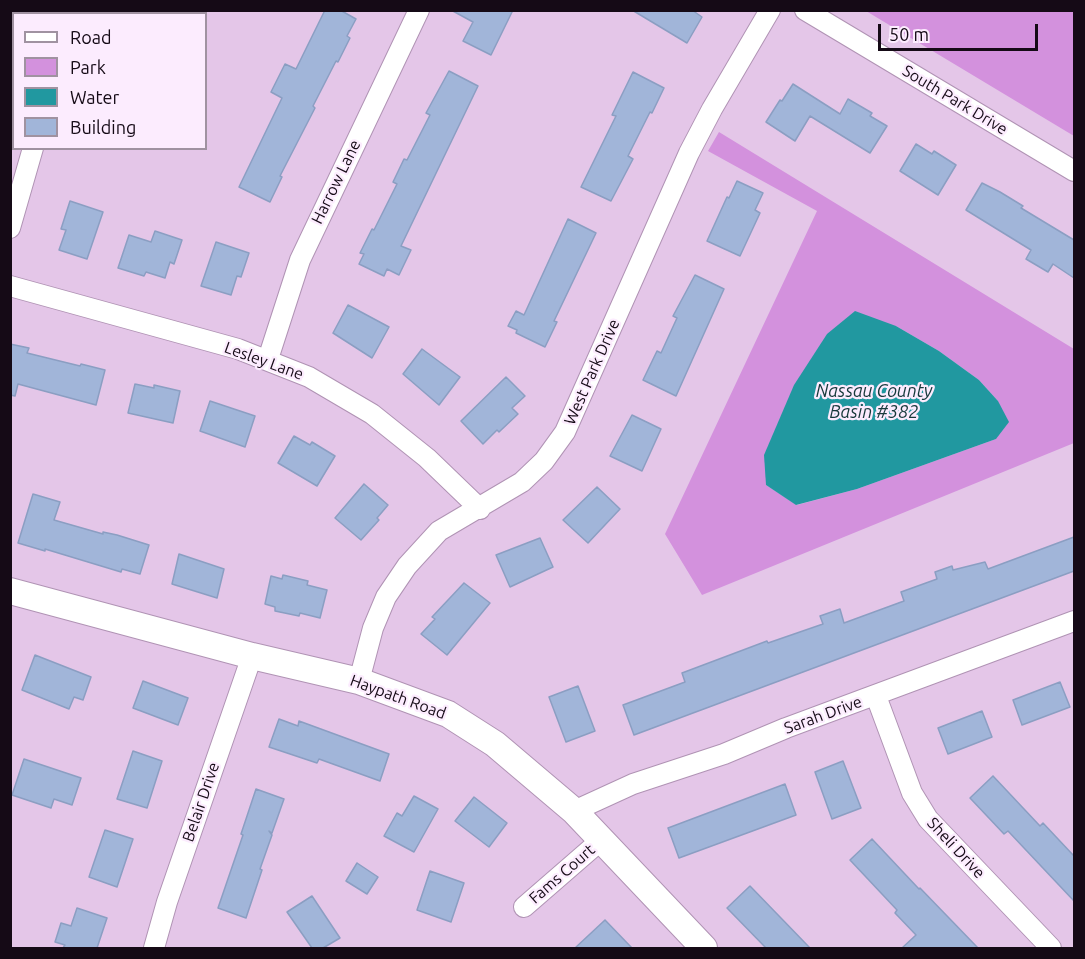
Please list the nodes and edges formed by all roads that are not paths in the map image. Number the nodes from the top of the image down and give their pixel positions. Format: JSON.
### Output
{"nodes":[{"id":1,"x":419,"y":10,"type":"edge"},
{"id":2,"x":770,"y":10,"type":"edge"},
{"id":3,"x":806,"y":10,"type":"edge"},
{"id":4,"x":32,"y":150,"type":"edge"},
{"id":5,"x":1074,"y":171,"type":"edge"},
{"id":6,"x":10,"y":228,"type":"edge"},
{"id":7,"x":10,"y":286,"type":"edge"},
{"id":8,"x":268,"y":359,"type":"junction"},
{"id":9,"x":480,"y":509,"type":"junction"},
{"id":10,"x":10,"y":591,"type":"edge"},
{"id":11,"x":1074,"y":621,"type":"edge"},
{"id":12,"x":252,"y":656,"type":"junction"},
{"id":13,"x":359,"y":681,"type":"junction"},
{"id":14,"x":876,"y":696,"type":"junction"},
{"id":15,"x":574,"y":811,"type":"junction"},
{"id":16,"x":600,"y":841,"type":"junction"},
{"id":17,"x":524,"y":907,"type":"dead end"},
{"id":18,"x":157,"y":948,"type":"edge"},
{"id":19,"x":704,"y":948,"type":"edge"},
{"id":20,"x":1051,"y":948,"type":"edge"}],
"edges":[{"from":1,"to":8,"type":"street","name":"Harrow Lane"},
{"from":2,"to":9,"type":"street","name":"West Park Drive"},
{"from":3,"to":5,"type":"street","name":"South Park Drive"},
{"from":4,"to":6,"type":"street"},
{"from":7,"to":8,"type":"street","name":"Lesley Lane"},
{"from":8,"to":9,"type":"street","name":"Lesley Lane"},
{"from":9,"to":13,"type":"street","name":"West Park Drive"},
{"from":10,"to":12,"type":"street","name":"Haypath Road"},
{"from":11,"to":14,"type":"street","name":"Sarah Drive"},
{"from":12,"to":13,"type":"street","name":"Haypath Road"},
{"from":12,"to":18,"type":"street","name":"Belair Drive"},
{"from":13,"to":15,"type":"street","name":"Haypath Road"},
{"from":14,"to":15,"type":"street","name":"Sarah Drive"},
{"from":14,"to":20,"type":"street","name":"Sheli Drive"},
{"from":15,"to":16,"type":"street","name":"Haypath Road"},
{"from":16,"to":17,"type":"street","name":"Fams Court"},
{"from":16,"to":19,"type":"street","name":"Haypath Road"}]}
